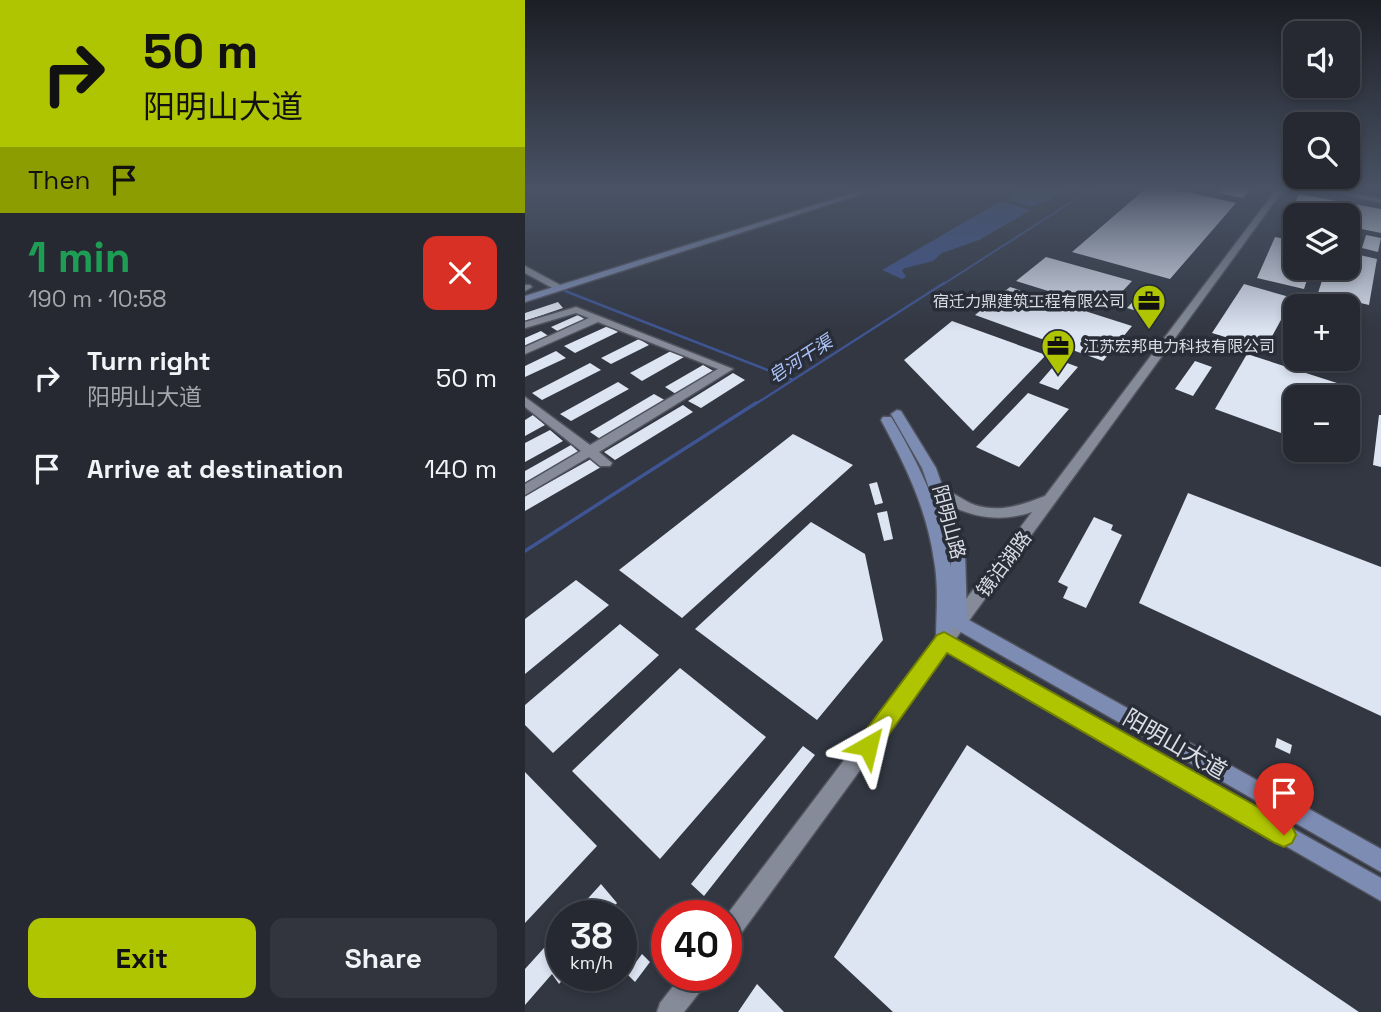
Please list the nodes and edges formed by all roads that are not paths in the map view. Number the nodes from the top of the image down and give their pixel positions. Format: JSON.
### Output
{"nodes":[{"id":1,"x":721,"y":237,"type":"edge"},
{"id":2,"x":1245,"y":237,"type":"edge"},
{"id":3,"x":525,"y":269,"type":"edge"},
{"id":4,"x":559,"y":288,"type":"junction"},
{"id":5,"x":525,"y":299,"type":"edge"},
{"id":6,"x":598,"y":318,"type":"junction"},
{"id":7,"x":525,"y":325,"type":"edge"},
{"id":8,"x":525,"y":351,"type":"edge"},
{"id":9,"x":525,"y":401,"type":"edge"},
{"id":10,"x":590,"y":452,"type":"junction"},
{"id":11,"x":605,"y":463,"type":"dead end"},
{"id":12,"x":525,"y":490,"type":"edge"},
{"id":13,"x":939,"y":493,"type":"junction"},
{"id":14,"x":1054,"y":497,"type":"junction"},
{"id":15,"x":959,"y":623,"type":"junction"},
{"id":16,"x":944,"y":641,"type":"junction"},
{"id":17,"x":1381,"y":861,"type":"edge"},
{"id":18,"x":1381,"y":890,"type":"edge"},
{"id":19,"x":742,"y":913,"type":"edge"},
{"id":20,"x":685,"y":991,"type":"edge"},
{"id":21,"x":669,"y":1012,"type":"edge"}],
"edges":[{"from":1,"to":4,"type":"main road"},
{"from":2,"to":14,"type":"street","name":"镜泊湖路"},
{"from":3,"to":4,"type":"street"},
{"from":4,"to":5,"type":"main road"},
{"from":6,"to":7,"type":"street"},
{"from":6,"to":8,"type":"street"},
{"from":6,"to":10,"type":"street"},
{"from":9,"to":10,"type":"street"},
{"from":10,"to":11,"type":"street"},
{"from":10,"to":12,"type":"street"},
{"from":13,"to":14,"type":"street"},
{"from":13,"to":15,"type":"main road","name":"阳明山路"},
{"from":13,"to":16,"type":"main road","name":"阳明山路"},
{"from":14,"to":15,"type":"street","name":"镜泊湖路"},
{"from":15,"to":16,"type":"street","name":"镜泊湖路"},
{"from":15,"to":17,"type":"main road","name":"阳明山大道"},
{"from":16,"to":18,"type":"main road","name":"阳明山大道"},
{"from":16,"to":19,"type":"street","name":"镜泊湖路"},
{"from":20,"to":21,"type":"street"}]}
